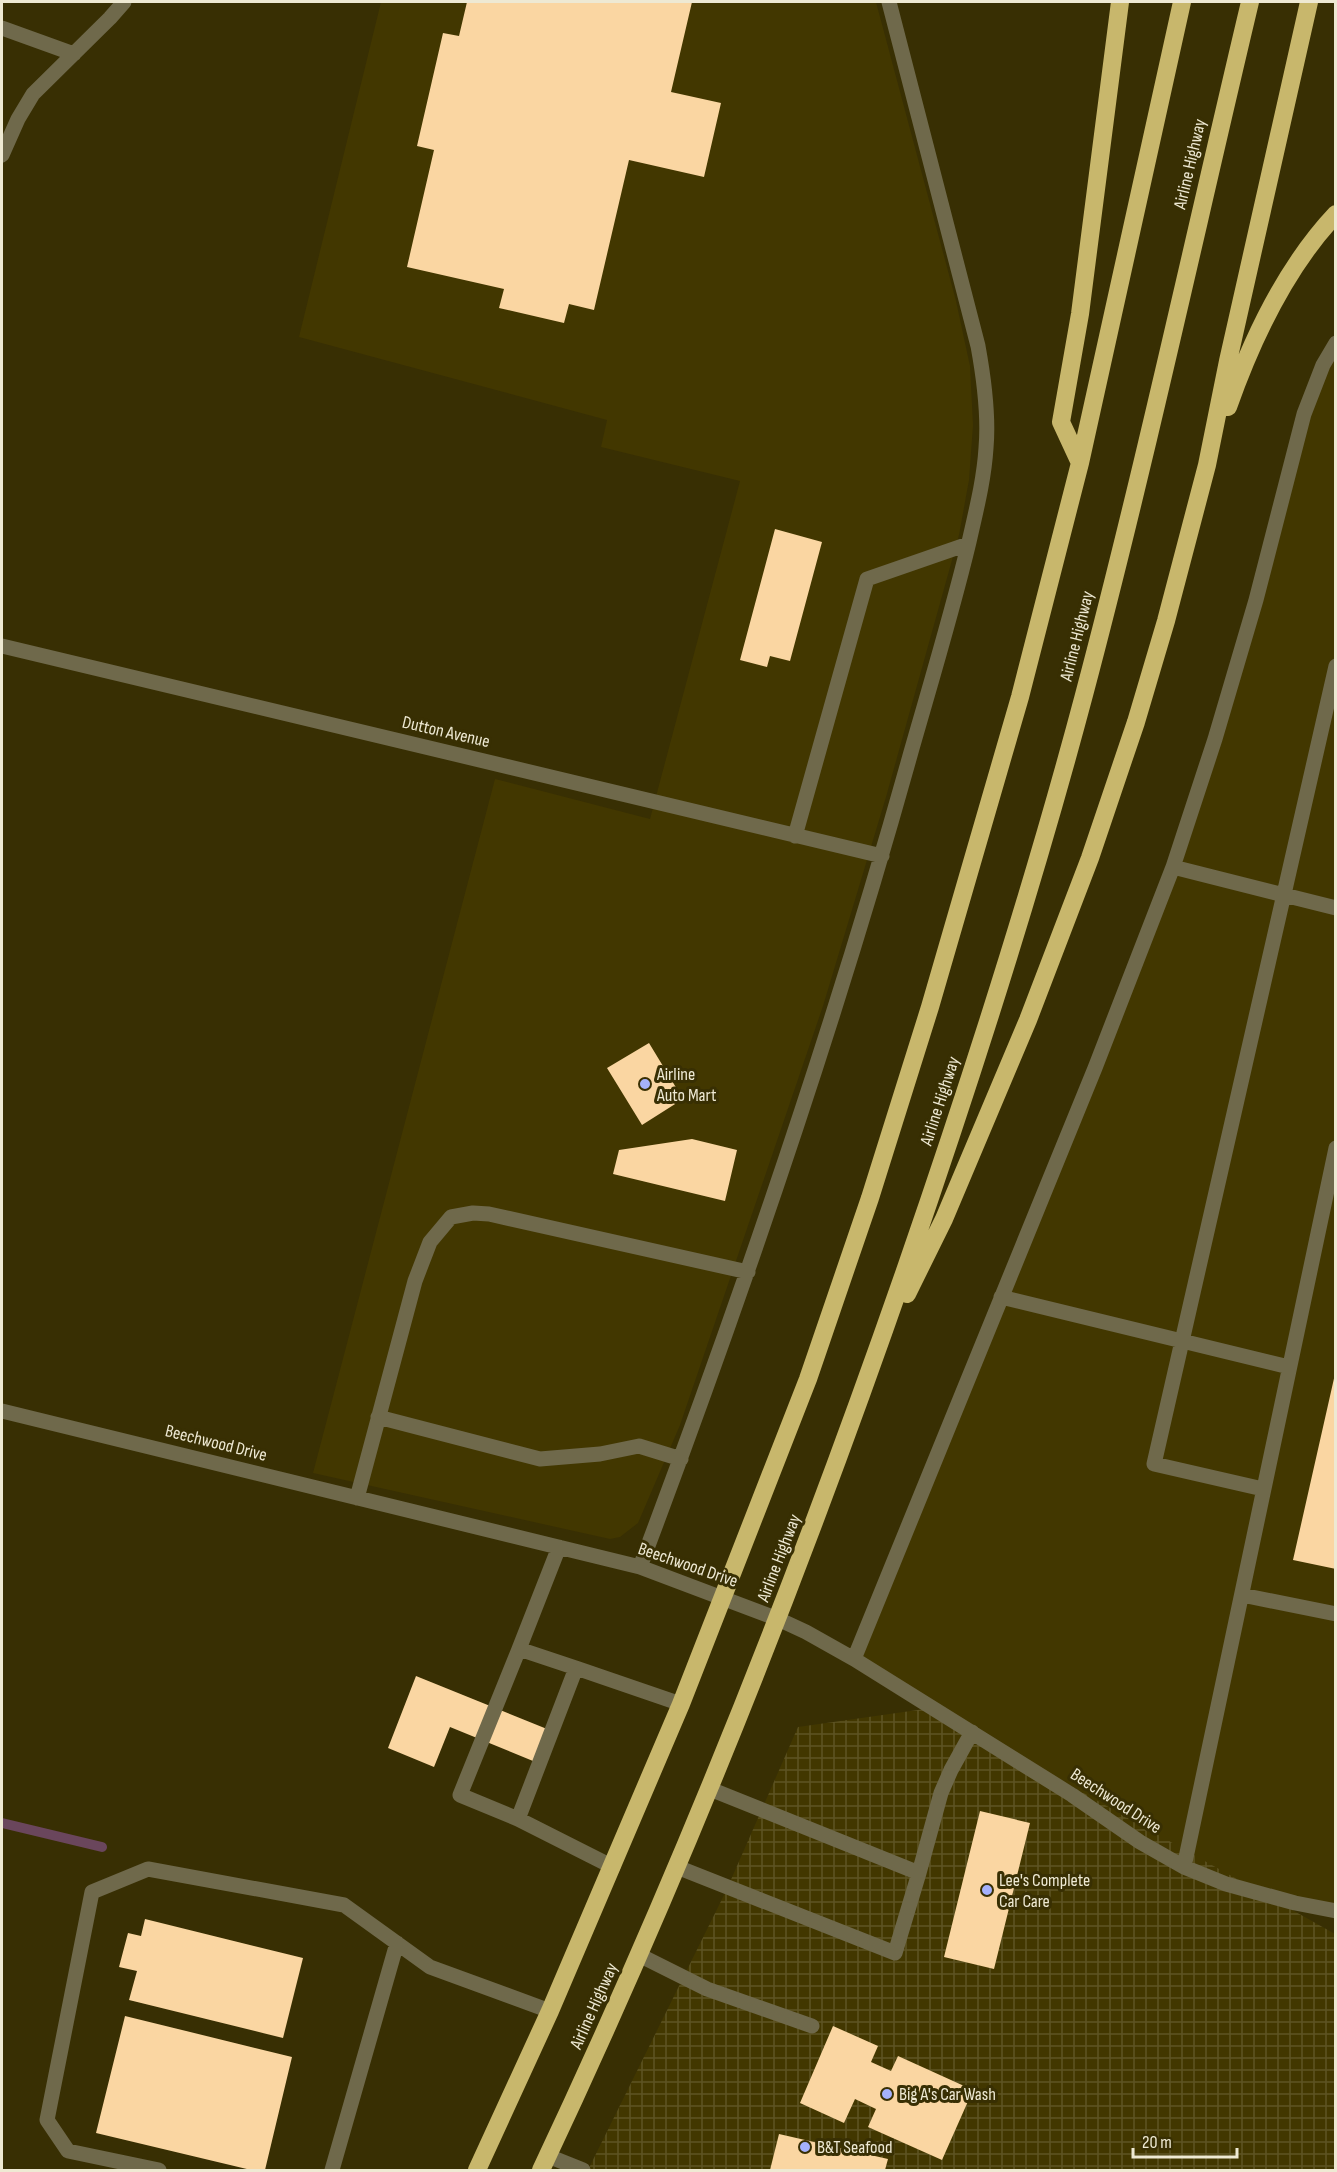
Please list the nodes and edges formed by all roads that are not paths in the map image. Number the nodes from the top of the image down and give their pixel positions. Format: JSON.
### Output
{"nodes":[{"id":1,"x":124,"y":2,"type":"edge"},
{"id":2,"x":889,"y":2,"type":"edge"},
{"id":3,"x":1120,"y":2,"type":"edge"},
{"id":4,"x":1182,"y":2,"type":"edge"},
{"id":5,"x":1250,"y":2,"type":"edge"},
{"id":6,"x":1310,"y":2,"type":"edge"},
{"id":7,"x":2,"y":28,"type":"edge"},
{"id":8,"x":75,"y":54,"type":"junction"},
{"id":9,"x":2,"y":154,"type":"edge"},
{"id":10,"x":1335,"y":214,"type":"edge"},
{"id":11,"x":1335,"y":343,"type":"edge"},
{"id":12,"x":1080,"y":463,"type":"junction"},
{"id":13,"x":1207,"y":465,"type":"junction"},
{"id":14,"x":968,"y":544,"type":"junction"},
{"id":15,"x":2,"y":646,"type":"edge"},
{"id":16,"x":1335,"y":666,"type":"edge"},
{"id":17,"x":795,"y":836,"type":"junction"},
{"id":18,"x":882,"y":856,"type":"junction"},
{"id":19,"x":1173,"y":867,"type":"junction"},
{"id":20,"x":1285,"y":895,"type":"junction"},
{"id":21,"x":1335,"y":908,"type":"edge"},
{"id":22,"x":1335,"y":1148,"type":"edge"},
{"id":23,"x":748,"y":1272,"type":"junction"},
{"id":24,"x":1001,"y":1297,"type":"junction"},
{"id":25,"x":1182,"y":1341,"type":"junction"},
{"id":26,"x":874,"y":1360,"type":"junction"},
{"id":27,"x":1289,"y":1367,"type":"junction"},
{"id":28,"x":2,"y":1411,"type":"edge"},
{"id":29,"x":378,"y":1417,"type":"junction"},
{"id":30,"x":681,"y":1459,"type":"junction"},
{"id":31,"x":1263,"y":1489,"type":"junction"},
{"id":32,"x":357,"y":1498,"type":"junction"},
{"id":33,"x":559,"y":1547,"type":"junction"},
{"id":34,"x":640,"y":1567,"type":"junction"},
{"id":35,"x":1242,"y":1595,"type":"junction"},
{"id":36,"x":724,"y":1598,"type":"junction"},
{"id":37,"x":1335,"y":1614,"type":"edge"},
{"id":38,"x":778,"y":1619,"type":"junction"},
{"id":39,"x":519,"y":1649,"type":"junction"},
{"id":40,"x":854,"y":1659,"type":"junction"},
{"id":41,"x":576,"y":1668,"type":"junction"},
{"id":42,"x":681,"y":1704,"type":"junction"},
{"id":43,"x":972,"y":1732,"type":"junction"},
{"id":44,"x":710,"y":1789,"type":"junction"},
{"id":45,"x":518,"y":1819,"type":"junction"},
{"id":46,"x":613,"y":1867,"type":"junction"},
{"id":47,"x":1184,"y":1867,"type":"junction"},
{"id":48,"x":677,"y":1868,"type":"junction"},
{"id":49,"x":919,"y":1873,"type":"junction"},
{"id":50,"x":1335,"y":1911,"type":"edge"},
{"id":51,"x":397,"y":1943,"type":"junction"},
{"id":52,"x":639,"y":1955,"type":"junction"},
{"id":53,"x":550,"y":2011,"type":"junction"},
{"id":54,"x":812,"y":2026,"type":"dead end"},
{"id":55,"x":545,"y":2163,"type":"edge"},
{"id":56,"x":159,"y":2170,"type":"edge"},
{"id":57,"x":332,"y":2170,"type":"edge"},
{"id":58,"x":477,"y":2170,"type":"edge"},
{"id":59,"x":583,"y":2170,"type":"edge"}],
"edges":[{"from":1,"to":8,"type":"street"},
{"from":2,"to":14,"type":"street"},
{"from":3,"to":12,"type":"highway"},
{"from":4,"to":12,"type":"highway","name":"Airline Highway"},
{"from":5,"to":26,"type":"highway","name":"Airline Highway"},
{"from":6,"to":13,"type":"highway"},
{"from":7,"to":8,"type":"street"},
{"from":8,"to":9,"type":"street"},
{"from":10,"to":13,"type":"highway"},
{"from":11,"to":19,"type":"street"},
{"from":12,"to":36,"type":"highway","name":"Airline Highway"},
{"from":13,"to":26,"type":"highway"},
{"from":14,"to":17,"type":"street"},
{"from":14,"to":18,"type":"street"},
{"from":15,"to":17,"type":"street","name":"Dutton Avenue"},
{"from":16,"to":20,"type":"street"},
{"from":17,"to":18,"type":"street","name":"Dutton Avenue"},
{"from":18,"to":23,"type":"street"},
{"from":19,"to":20,"type":"street"},
{"from":19,"to":24,"type":"street"},
{"from":20,"to":21,"type":"street"},
{"from":20,"to":25,"type":"street"},
{"from":22,"to":27,"type":"street"},
{"from":23,"to":29,"type":"street"},
{"from":23,"to":30,"type":"street"},
{"from":24,"to":25,"type":"street"},
{"from":24,"to":40,"type":"street"},
{"from":25,"to":27,"type":"street"},
{"from":25,"to":31,"type":"street"},
{"from":26,"to":38,"type":"highway","name":"Airline Highway"},
{"from":27,"to":31,"type":"street"},
{"from":28,"to":32,"type":"street","name":"Beechwood Drive"},
{"from":29,"to":30,"type":"street"},
{"from":29,"to":32,"type":"street"},
{"from":30,"to":34,"type":"street"},
{"from":31,"to":35,"type":"street"},
{"from":32,"to":33,"type":"street","name":"Beechwood Drive"},
{"from":33,"to":34,"type":"street","name":"Beechwood Drive"},
{"from":33,"to":39,"type":"street"},
{"from":34,"to":36,"type":"street","name":"Beechwood Drive"},
{"from":35,"to":37,"type":"street"},
{"from":35,"to":47,"type":"street"},
{"from":36,"to":38,"type":"street","name":"Beechwood Drive"},
{"from":36,"to":42,"type":"highway","name":"Airline Highway"},
{"from":38,"to":40,"type":"street","name":"Beechwood Drive"},
{"from":38,"to":44,"type":"highway","name":"Airline Highway"},
{"from":39,"to":41,"type":"street"},
{"from":39,"to":45,"type":"street"},
{"from":40,"to":43,"type":"street","name":"Beechwood Drive"},
{"from":41,"to":42,"type":"street"},
{"from":41,"to":45,"type":"street"},
{"from":42,"to":46,"type":"highway","name":"Airline Highway"},
{"from":43,"to":47,"type":"street","name":"Beechwood Drive"},
{"from":43,"to":49,"type":"street"},
{"from":44,"to":48,"type":"highway","name":"Airline Highway"},
{"from":44,"to":49,"type":"street"},
{"from":45,"to":46,"type":"street"},
{"from":46,"to":53,"type":"highway","name":"Airline Highway"},
{"from":47,"to":50,"type":"street","name":"Beechwood Drive"},
{"from":48,"to":49,"type":"street"},
{"from":48,"to":52,"type":"highway","name":"Airline Highway"},
{"from":51,"to":53,"type":"street"},
{"from":51,"to":56,"type":"street"},
{"from":51,"to":57,"type":"street"},
{"from":52,"to":54,"type":"street"},
{"from":52,"to":55,"type":"highway","name":"Airline Highway"},
{"from":53,"to":58,"type":"highway","name":"Airline Highway"},
{"from":55,"to":59,"type":"street"}]}
